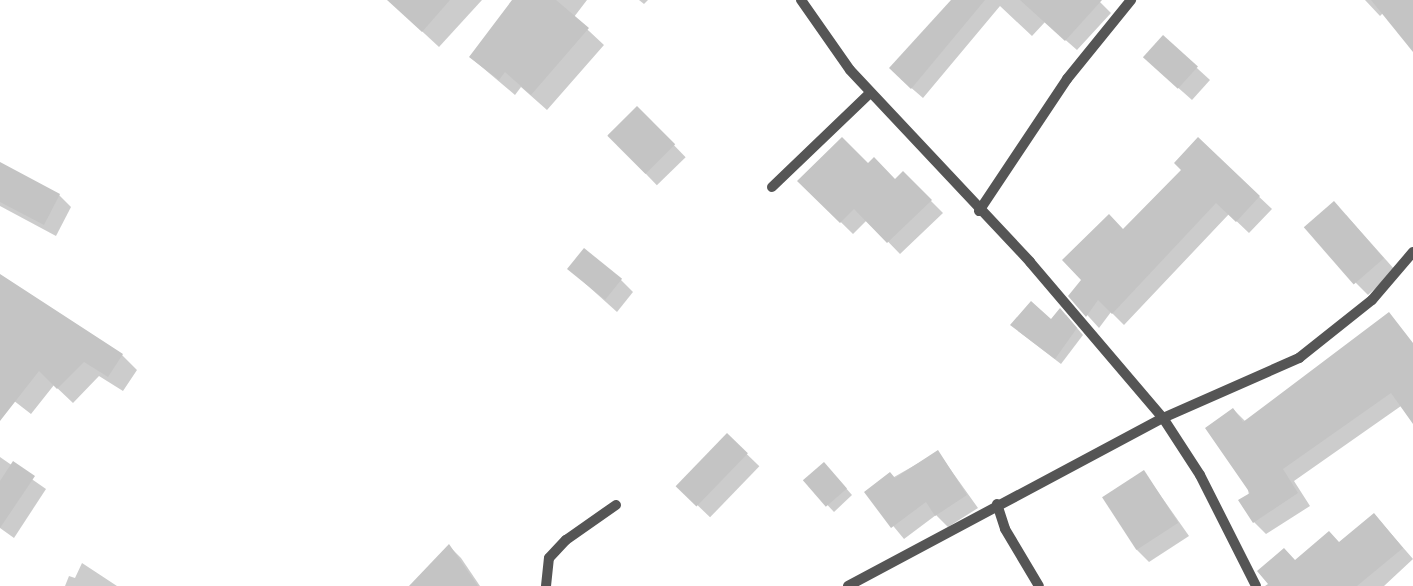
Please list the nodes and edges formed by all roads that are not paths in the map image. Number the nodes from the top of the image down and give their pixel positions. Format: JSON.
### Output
{"nodes":[{"id":1,"x":801,"y":0,"type":"edge"},
{"id":2,"x":1132,"y":0,"type":"edge"},
{"id":3,"x":870,"y":93,"type":"junction"},
{"id":4,"x":772,"y":187,"type":"dead end"},
{"id":5,"x":979,"y":211,"type":"junction"},
{"id":6,"x":1413,"y":252,"type":"edge"},
{"id":7,"x":1163,"y":418,"type":"junction"},
{"id":8,"x":996,"y":504,"type":"junction"},
{"id":9,"x":616,"y":505,"type":"dead end"},
{"id":10,"x":546,"y":586,"type":"edge"},
{"id":11,"x":848,"y":586,"type":"edge"},
{"id":12,"x":1039,"y":586,"type":"edge"},
{"id":13,"x":1256,"y":586,"type":"edge"}],
"edges":[{"from":1,"to":3,"type":"street"},
{"from":2,"to":5,"type":"street"},
{"from":3,"to":4,"type":"street"},
{"from":3,"to":5,"type":"street"},
{"from":5,"to":7,"type":"street"},
{"from":6,"to":7,"type":"street"},
{"from":7,"to":8,"type":"street"},
{"from":7,"to":13,"type":"street"},
{"from":8,"to":11,"type":"street"},
{"from":8,"to":12,"type":"street"},
{"from":9,"to":10,"type":"street"}]}
